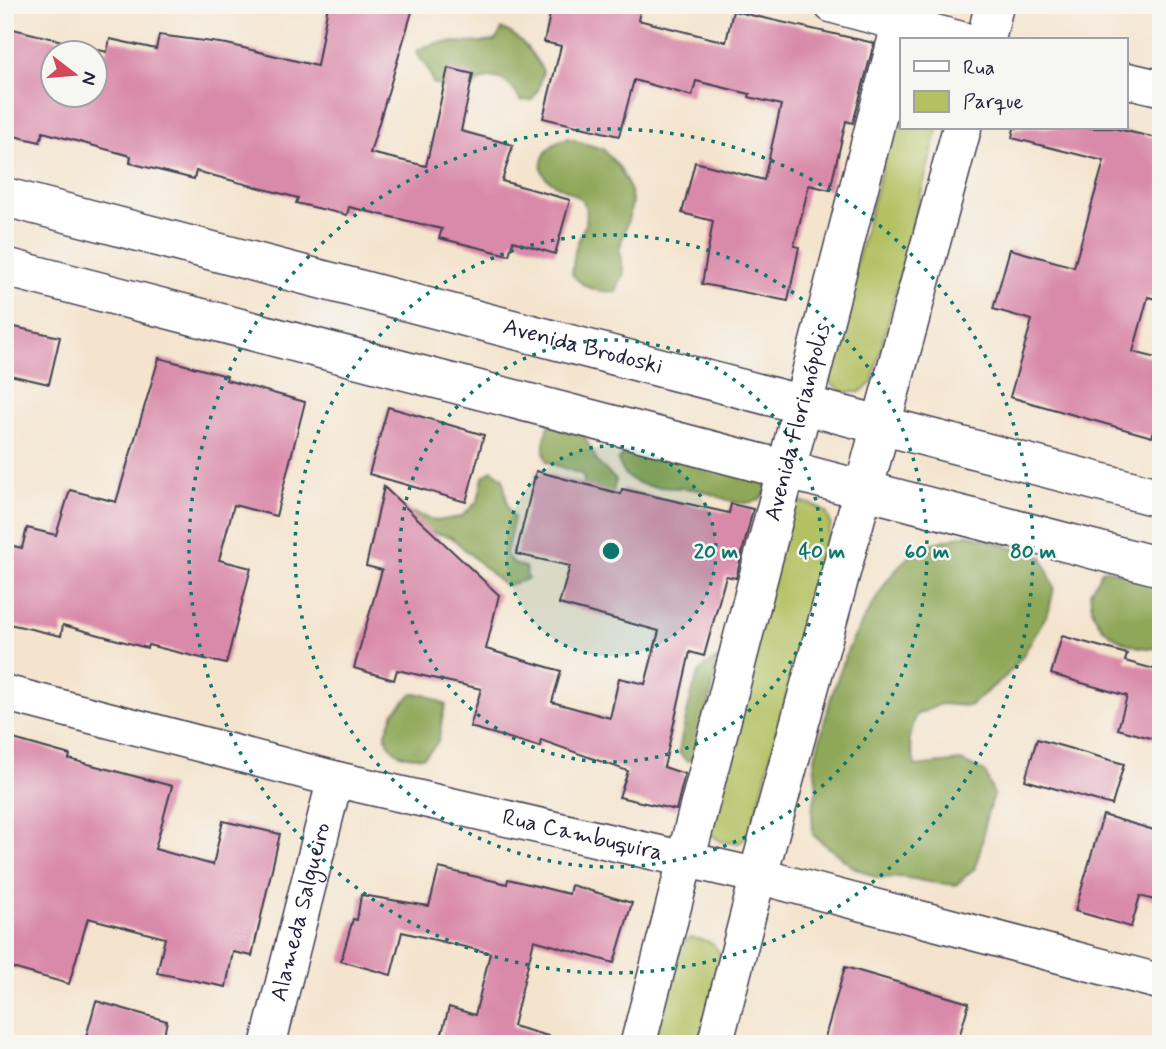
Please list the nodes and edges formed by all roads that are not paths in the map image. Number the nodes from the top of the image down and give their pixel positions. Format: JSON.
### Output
{"nodes":[{"id":1,"x":832,"y":5,"type":"edge"},
{"id":2,"x":994,"y":5,"type":"edge"},
{"id":3,"x":904,"y":14,"type":"edge"},
{"id":4,"x":958,"y":38,"type":"edge"},
{"id":5,"x":986,"y":38,"type":"edge"},
{"id":6,"x":1128,"y":80,"type":"edge"},
{"id":7,"x":1161,"y":88,"type":"edge"},
{"id":8,"x":961,"y":130,"type":"edge"},
{"id":9,"x":5,"y":197,"type":"edge"},
{"id":10,"x":5,"y":267,"type":"edge"},
{"id":11,"x":803,"y":404,"type":"junction"},
{"id":12,"x":882,"y":425,"type":"junction"},
{"id":13,"x":785,"y":471,"type":"junction"},
{"id":14,"x":864,"y":490,"type":"junction"},
{"id":15,"x":1161,"y":498,"type":"edge"},
{"id":16,"x":1161,"y":567,"type":"edge"},
{"id":17,"x":5,"y":693,"type":"edge"},
{"id":18,"x":335,"y":779,"type":"junction"},
{"id":19,"x":686,"y":858,"type":"junction"},
{"id":20,"x":758,"y":876,"type":"junction"},
{"id":21,"x":1161,"y":982,"type":"edge"},
{"id":22,"x":268,"y":1044,"type":"edge"},
{"id":23,"x":638,"y":1044,"type":"edge"},
{"id":24,"x":715,"y":1044,"type":"edge"}],
"edges":[{"from":1,"to":3,"type":"street"},
{"from":2,"to":5,"type":"street"},
{"from":3,"to":4,"type":"street"},
{"from":3,"to":11,"type":"street","name":"Avenida Florianópolis"},
{"from":6,"to":7,"type":"street"},
{"from":8,"to":12,"type":"street"},
{"from":9,"to":11,"type":"street","name":"Avenida Brodoski"},
{"from":10,"to":13,"type":"street"},
{"from":11,"to":12,"type":"street","name":"Avenida Brodoski"},
{"from":11,"to":13,"type":"street","name":"Avenida Florianópolis"},
{"from":12,"to":14,"type":"street"},
{"from":12,"to":15,"type":"street","name":"Avenida Brodoski"},
{"from":13,"to":14,"type":"street"},
{"from":13,"to":19,"type":"street","name":"Avenida Florianópolis"},
{"from":14,"to":16,"type":"street"},
{"from":14,"to":20,"type":"street"},
{"from":17,"to":18,"type":"street","name":"Rua Cambuquira"},
{"from":18,"to":19,"type":"street","name":"Rua Cambuquira"},
{"from":18,"to":22,"type":"street","name":"Alameda Salgueiro"},
{"from":19,"to":20,"type":"street","name":"Rua Cambuquira"},
{"from":19,"to":23,"type":"street","name":"Avenida Florianópolis"},
{"from":20,"to":21,"type":"street","name":"Rua Cambuquira"},
{"from":20,"to":24,"type":"street"}]}
